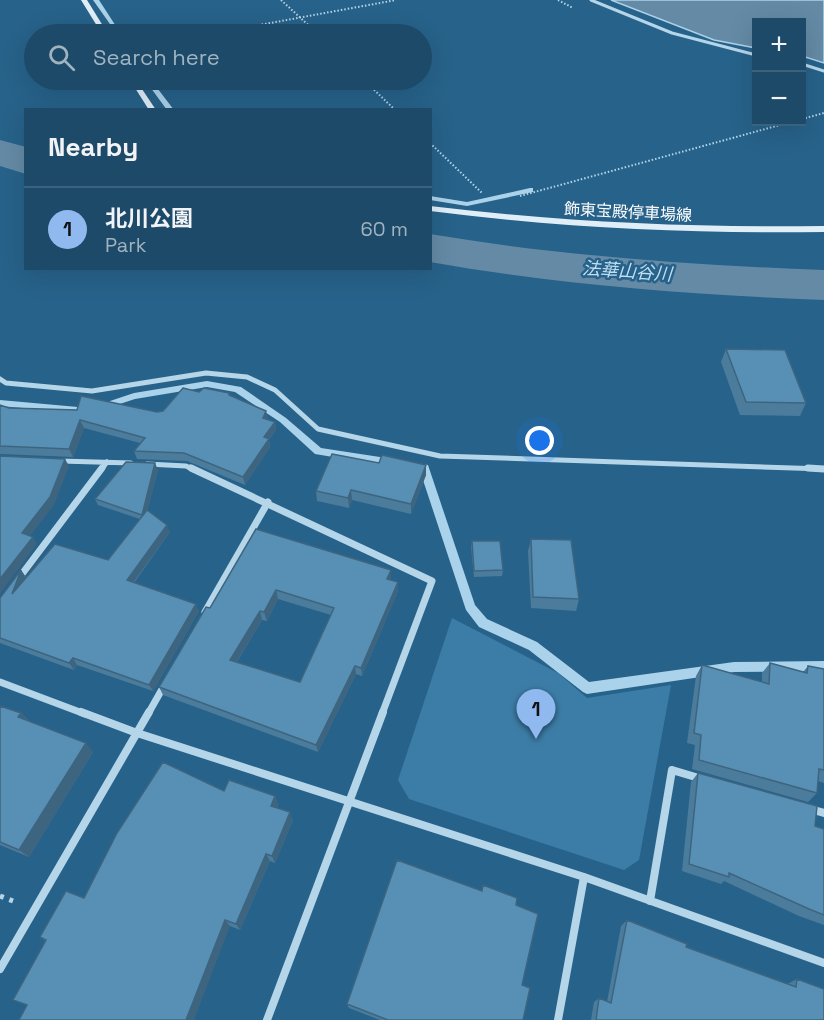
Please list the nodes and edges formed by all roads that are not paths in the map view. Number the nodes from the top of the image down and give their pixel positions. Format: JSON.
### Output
{"nodes":[{"id":1,"x":84,"y":0,"type":"edge"},
{"id":2,"x":591,"y":0,"type":"edge"},
{"id":3,"x":99,"y":24,"type":"edge"},
{"id":4,"x":752,"y":54,"type":"edge"},
{"id":5,"x":806,"y":66,"type":"edge"},
{"id":6,"x":824,"y":71,"type":"edge"},
{"id":7,"x":140,"y":90,"type":"edge"},
{"id":8,"x":152,"y":108,"type":"edge"},
{"id":9,"x":432,"y":208,"type":"edge"},
{"id":10,"x":824,"y":229,"type":"edge"},
{"id":11,"x":0,"y":380,"type":"edge"},
{"id":12,"x":48,"y":460,"type":"edge"},
{"id":13,"x":107,"y":462,"type":"junction"},
{"id":14,"x":824,"y":469,"type":"edge"},
{"id":15,"x":268,"y":502,"type":"junction"},
{"id":16,"x":14,"y":584,"type":"edge"},
{"id":17,"x":200,"y":622,"type":"edge"},
{"id":18,"x":171,"y":672,"type":"edge"},
{"id":19,"x":0,"y":681,"type":"edge"},
{"id":20,"x":137,"y":733,"type":"junction"},
{"id":21,"x":715,"y":783,"type":"edge"},
{"id":22,"x":351,"y":800,"type":"junction"},
{"id":23,"x":802,"y":807,"type":"edge"},
{"id":24,"x":824,"y":813,"type":"edge"},
{"id":25,"x":584,"y":877,"type":"junction"},
{"id":26,"x":650,"y":901,"type":"junction"},
{"id":27,"x":824,"y":963,"type":"edge"},
{"id":28,"x":0,"y":969,"type":"edge"},
{"id":29,"x":267,"y":1020,"type":"edge"},
{"id":30,"x":558,"y":1020,"type":"edge"}],
"edges":[{"from":1,"to":3,"type":"main road"},
{"from":2,"to":4,"type":"street"},
{"from":5,"to":6,"type":"street"},
{"from":7,"to":8,"type":"main road"},
{"from":9,"to":10,"type":"main road","name":"飾東宝殿停車場線"},
{"from":11,"to":14,"type":"street"},
{"from":12,"to":13,"type":"street"},
{"from":13,"to":15,"type":"street"},
{"from":13,"to":16,"type":"street"},
{"from":15,"to":17,"type":"street"},
{"from":15,"to":22,"type":"street"},
{"from":18,"to":20,"type":"street"},
{"from":19,"to":20,"type":"street"},
{"from":20,"to":22,"type":"street"},
{"from":20,"to":28,"type":"street"},
{"from":21,"to":26,"type":"street"},
{"from":22,"to":25,"type":"street"},
{"from":22,"to":29,"type":"street"},
{"from":23,"to":24,"type":"street"},
{"from":25,"to":26,"type":"street"},
{"from":25,"to":30,"type":"street"},
{"from":26,"to":27,"type":"street"}]}
